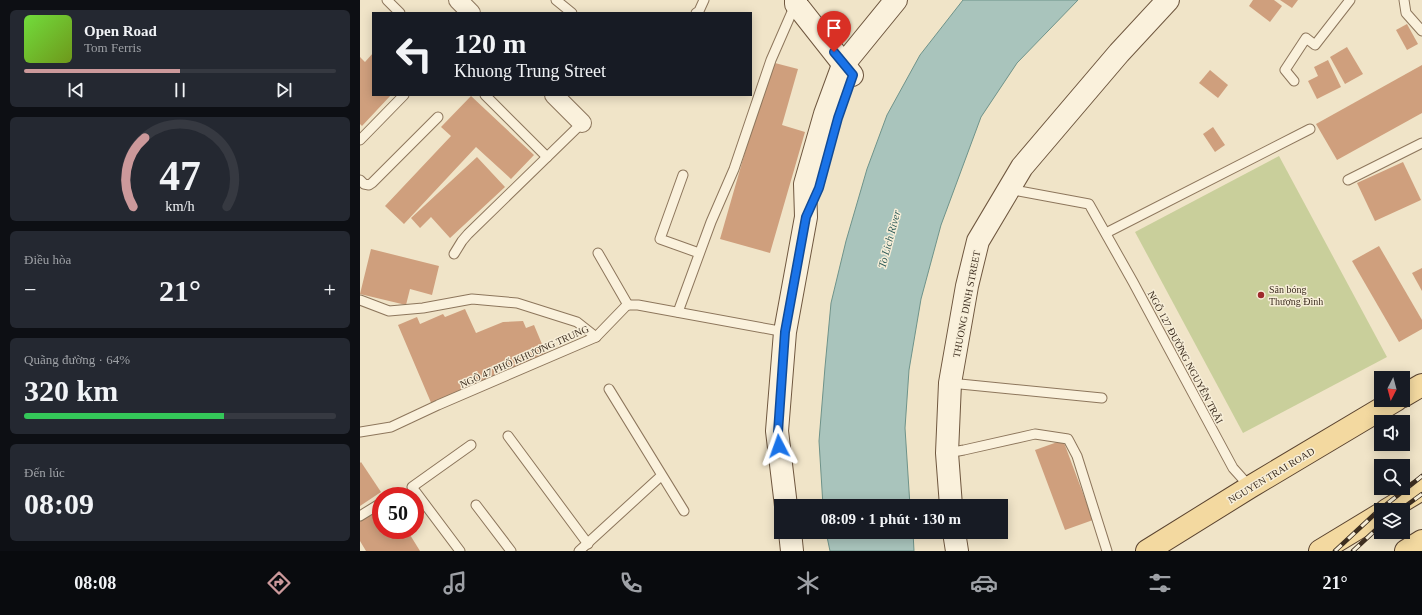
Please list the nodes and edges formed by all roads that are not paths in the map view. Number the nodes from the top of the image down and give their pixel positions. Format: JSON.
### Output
{"nodes":[{"id":1,"x":387,"y":0,"type":"edge"},
{"id":2,"x":458,"y":0,"type":"edge"},
{"id":3,"x":556,"y":0,"type":"edge"},
{"id":4,"x":704,"y":0,"type":"edge"},
{"id":5,"x":896,"y":0,"type":"edge"},
{"id":6,"x":914,"y":0,"type":"edge"},
{"id":7,"x":1168,"y":0,"type":"edge"},
{"id":8,"x":1350,"y":0,"type":"edge"},
{"id":9,"x":1404,"y":0,"type":"edge"},
{"id":10,"x":796,"y":2,"type":"edge"},
{"id":11,"x":399,"y":12,"type":"edge"},
{"id":12,"x":470,"y":12,"type":"edge"},
{"id":13,"x":571,"y":12,"type":"edge"},
{"id":14,"x":698,"y":12,"type":"edge"},
{"id":15,"x":1422,"y":31,"type":"edge"},
{"id":16,"x":848,"y":70,"type":"junction"},
{"id":17,"x":1294,"y":81,"type":"dead end"},
{"id":18,"x":403,"y":96,"type":"edge"},
{"id":19,"x":486,"y":96,"type":"edge"},
{"id":20,"x":555,"y":96,"type":"edge"},
{"id":21,"x":438,"y":117,"type":"dead end"},
{"id":22,"x":582,"y":123,"type":"joint"},
{"id":23,"x":1310,"y":129,"type":"dead end"},
{"id":24,"x":362,"y":134,"type":"edge"},
{"id":25,"x":1422,"y":143,"type":"edge"},
{"id":26,"x":547,"y":157,"type":"junction"},
{"id":27,"x":683,"y":176,"type":"dead end"},
{"id":28,"x":360,"y":180,"type":"edge"},
{"id":29,"x":1348,"y":180,"type":"dead end"},
{"id":30,"x":1010,"y":186,"type":"junction"},
{"id":31,"x":1106,"y":233,"type":"junction"},
{"id":32,"x":699,"y":252,"type":"junction"},
{"id":33,"x":598,"y":253,"type":"dead end"},
{"id":34,"x":454,"y":254,"type":"dead end"},
{"id":35,"x":360,"y":300,"type":"edge"},
{"id":36,"x":628,"y":305,"type":"junction"},
{"id":37,"x":678,"y":312,"type":"junction"},
{"id":38,"x":785,"y":332,"type":"junction"},
{"id":39,"x":596,"y":337,"type":"junction"},
{"id":40,"x":950,"y":383,"type":"junction"},
{"id":41,"x":1422,"y":384,"type":"edge"},
{"id":42,"x":609,"y":389,"type":"dead end"},
{"id":43,"x":1410,"y":392,"type":"edge"},
{"id":44,"x":1102,"y":398,"type":"dead end"},
{"id":45,"x":1384,"y":407,"type":"edge"},
{"id":46,"x":360,"y":432,"type":"edge"},
{"id":47,"x":508,"y":436,"type":"dead end"},
{"id":48,"x":471,"y":445,"type":"dead end"},
{"id":49,"x":947,"y":452,"type":"junction"},
{"id":50,"x":661,"y":476,"type":"junction"},
{"id":51,"x":1250,"y":487,"type":"junction"},
{"id":52,"x":1422,"y":489,"type":"edge"},
{"id":53,"x":785,"y":499,"type":"edge"},
{"id":54,"x":950,"y":499,"type":"edge"},
{"id":55,"x":1399,"y":503,"type":"edge"},
{"id":56,"x":476,"y":505,"type":"dead end"},
{"id":57,"x":372,"y":509,"type":"edge"},
{"id":58,"x":684,"y":512,"type":"dead end"},
{"id":59,"x":360,"y":516,"type":"edge"},
{"id":60,"x":1374,"y":518,"type":"edge"},
{"id":61,"x":791,"y":539,"type":"edge"},
{"id":62,"x":955,"y":539,"type":"edge"},
{"id":63,"x":1422,"y":541,"type":"edge"},
{"id":64,"x":588,"y":544,"type":"junction"},
{"id":65,"x":460,"y":551,"type":"edge"},
{"id":66,"x":511,"y":551,"type":"edge"},
{"id":67,"x":580,"y":551,"type":"edge"},
{"id":68,"x":792,"y":551,"type":"edge"},
{"id":69,"x":957,"y":551,"type":"edge"},
{"id":70,"x":1107,"y":551,"type":"edge"},
{"id":71,"x":1147,"y":551,"type":"edge"},
{"id":72,"x":1320,"y":551,"type":"edge"},
{"id":73,"x":1406,"y":551,"type":"edge"}],
"edges":[{"from":1,"to":11,"type":"lane"},
{"from":2,"to":12,"type":"street"},
{"from":3,"to":13,"type":"lane"},
{"from":4,"to":14,"type":"lane"},
{"from":5,"to":16,"type":"main road"},
{"from":6,"to":16,"type":"main road"},
{"from":7,"to":30,"type":"main road","name":"THUONG DINH STREET"},
{"from":8,"to":17,"type":"lane"},
{"from":9,"to":15,"type":"lane"},
{"from":10,"to":16,"type":"main road"},
{"from":10,"to":32,"type":"lane"},
{"from":16,"to":38,"type":"main road"},
{"from":18,"to":24,"type":"lane"},
{"from":19,"to":26,"type":"lane"},
{"from":20,"to":22,"type":"street"},
{"from":21,"to":28,"type":"lane"},
{"from":22,"to":26,"type":"lane"},
{"from":23,"to":31,"type":"lane"},
{"from":25,"to":29,"type":"lane"},
{"from":26,"to":34,"type":"lane"},
{"from":27,"to":32,"type":"lane"},
{"from":30,"to":31,"type":"lane","name":"NGÕ 127 ĐƯỜNG NGUYỄN TRÃI"},
{"from":30,"to":40,"type":"main road","name":"THUONG DINH STREET"},
{"from":31,"to":51,"type":"lane","name":"NGÕ 127 ĐƯỜNG NGUYỄN TRÃI"},
{"from":32,"to":37,"type":"lane"},
{"from":33,"to":36,"type":"lane"},
{"from":35,"to":39,"type":"lane"},
{"from":36,"to":37,"type":"lane"},
{"from":36,"to":39,"type":"lane","name":"NGÕ 47 PHỐ KHƯƠNG TRUNG"},
{"from":37,"to":38,"type":"lane"},
{"from":38,"to":53,"type":"main road"},
{"from":39,"to":46,"type":"lane","name":"NGÕ 47 PHỐ KHƯƠNG TRUNG"},
{"from":40,"to":44,"type":"lane"},
{"from":40,"to":49,"type":"main road","name":"THUONG DINH STREET"},
{"from":41,"to":43,"type":"main road"},
{"from":42,"to":50,"type":"lane"},
{"from":45,"to":51,"type":"main road","name":"NGUYEN TRAI ROAD"},
{"from":47,"to":64,"type":"lane"},
{"from":48,"to":65,"type":"lane"},
{"from":49,"to":54,"type":"main road","name":"THUONG DINH STREET"},
{"from":49,"to":70,"type":"lane"},
{"from":50,"to":58,"type":"lane"},
{"from":50,"to":64,"type":"lane"},
{"from":51,"to":71,"type":"main road","name":"NGUYEN TRAI ROAD"},
{"from":52,"to":55,"type":"main road"},
{"from":56,"to":66,"type":"lane"},
{"from":57,"to":59,"type":"lane"},
{"from":60,"to":72,"type":"main road"},
{"from":61,"to":68,"type":"main road"},
{"from":62,"to":69,"type":"main road"},
{"from":63,"to":73,"type":"main road"},
{"from":64,"to":67,"type":"lane"}]}
